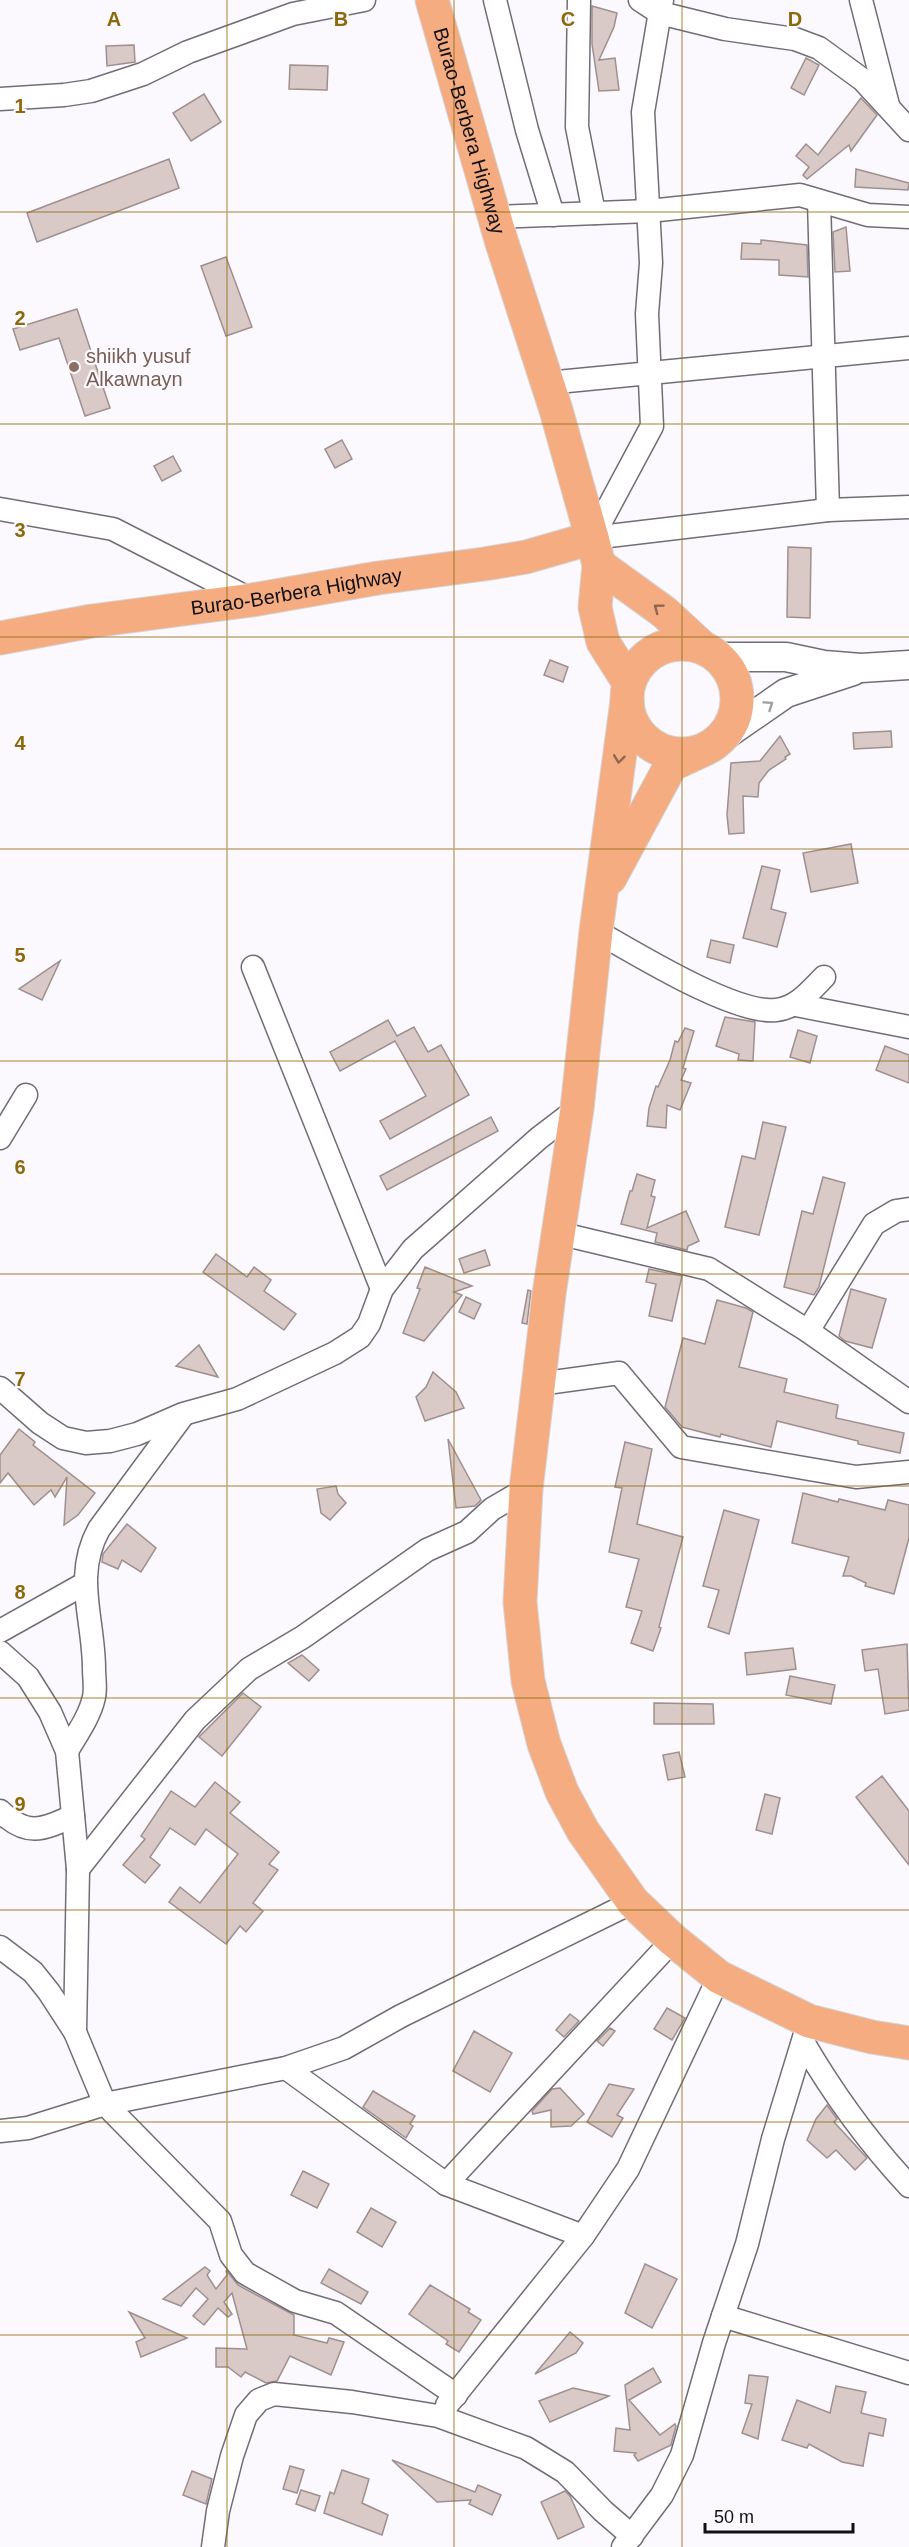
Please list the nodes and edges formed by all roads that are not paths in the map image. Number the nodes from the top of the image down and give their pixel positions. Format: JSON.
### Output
{"nodes":[{"id":1,"x":364,"y":0,"type":"edge"},
{"id":2,"x":432,"y":0,"type":"edge"},
{"id":3,"x":495,"y":0,"type":"edge"},
{"id":4,"x":579,"y":0,"type":"edge"},
{"id":5,"x":640,"y":0,"type":"edge"},
{"id":6,"x":861,"y":0,"type":"edge"},
{"id":7,"x":661,"y":7,"type":"edge"},
{"id":8,"x":0,"y":99,"type":"edge"},
{"id":9,"x":888,"y":107,"type":"junction"},
{"id":10,"x":909,"y":130,"type":"edge"},
{"id":11,"x":819,"y":201,"type":"junction"},
{"id":12,"x":649,"y":211,"type":"junction"},
{"id":13,"x":594,"y":213,"type":"junction"},
{"id":14,"x":553,"y":214,"type":"junction"},
{"id":15,"x":495,"y":217,"type":"junction"},
{"id":16,"x":909,"y":217,"type":"edge"},
{"id":17,"x":909,"y":348,"type":"edge"},
{"id":18,"x":824,"y":356,"type":"junction"},
{"id":19,"x":650,"y":373,"type":"junction"},
{"id":20,"x":547,"y":383,"type":"junction"},
{"id":21,"x":909,"y":507,"type":"edge"},
{"id":22,"x":0,"y":509,"type":"edge"},
{"id":23,"x":828,"y":510,"type":"junction"},
{"id":24,"x":595,"y":552,"type":"junction"},
{"id":25,"x":252,"y":600,"type":"junction"},
{"id":26,"x":0,"y":638,"type":"edge"},
{"id":27,"x":710,"y":652,"type":"junction"},
{"id":28,"x":909,"y":665,"type":"edge"},
{"id":29,"x":861,"y":668,"type":"junction"},
{"id":30,"x":628,"y":692,"type":"junction"},
{"id":31,"x":713,"y":744,"type":"junction"},
{"id":32,"x":603,"y":890,"type":"junction"},
{"id":33,"x":596,"y":931,"type":"junction"},
{"id":34,"x":253,"y":967,"type":"dead end"},
{"id":35,"x":824,"y":977,"type":"dead end"},
{"id":36,"x":796,"y":1005,"type":"junction"},
{"id":37,"x":909,"y":1027,"type":"edge"},
{"id":38,"x":26,"y":1095,"type":"dead end"},
{"id":39,"x":577,"y":1109,"type":"junction"},
{"id":40,"x":0,"y":1138,"type":"edge"},
{"id":41,"x":909,"y":1209,"type":"edge"},
{"id":42,"x":558,"y":1233,"type":"junction"},
{"id":43,"x":382,"y":1289,"type":"junction"},
{"id":44,"x":808,"y":1330,"type":"junction"},
{"id":45,"x":539,"y":1384,"type":"junction"},
{"id":46,"x":0,"y":1388,"type":"edge"},
{"id":47,"x":909,"y":1402,"type":"edge"},
{"id":48,"x":183,"y":1414,"type":"junction"},
{"id":49,"x":909,"y":1472,"type":"edge"},
{"id":50,"x":526,"y":1489,"type":"junction"},
{"id":51,"x":84,"y":1584,"type":"junction"},
{"id":52,"x":0,"y":1631,"type":"edge"},
{"id":53,"x":0,"y":1652,"type":"edge"},
{"id":54,"x":67,"y":1750,"type":"junction"},
{"id":55,"x":0,"y":1811,"type":"edge"},
{"id":56,"x":74,"y":1816,"type":"junction"},
{"id":57,"x":78,"y":1869,"type":"junction"},
{"id":58,"x":633,"y":1902,"type":"junction"},
{"id":59,"x":673,"y":1940,"type":"junction"},
{"id":60,"x":0,"y":1947,"type":"edge"},
{"id":61,"x":719,"y":1977,"type":"junction"},
{"id":62,"x":75,"y":2032,"type":"junction"},
{"id":63,"x":806,"y":2032,"type":"junction"},
{"id":64,"x":909,"y":2043,"type":"edge"},
{"id":65,"x":286,"y":2068,"type":"junction"},
{"id":66,"x":105,"y":2104,"type":"junction"},
{"id":67,"x":0,"y":2131,"type":"edge"},
{"id":68,"x":446,"y":2184,"type":"junction"},
{"id":69,"x":909,"y":2186,"type":"edge"},
{"id":70,"x":583,"y":2236,"type":"junction"},
{"id":71,"x":723,"y":2316,"type":"junction"},
{"id":72,"x":909,"y":2373,"type":"edge"},
{"id":73,"x":456,"y":2395,"type":"junction"},
{"id":74,"x":438,"y":2416,"type":"junction"},
{"id":75,"x":628,"y":2542,"type":"edge"},
{"id":76,"x":213,"y":2547,"type":"edge"}],
"edges":[{"from":1,"to":8,"type":"street"},
{"from":2,"to":15,"type":"highway","name":"Burao-Berbera Highway"},
{"from":3,"to":14,"type":"street"},
{"from":4,"to":13,"type":"street"},
{"from":5,"to":7,"type":"street"},
{"from":6,"to":9,"type":"street"},
{"from":7,"to":9,"type":"street"},
{"from":7,"to":12,"type":"street"},
{"from":9,"to":10,"type":"street"},
{"from":11,"to":12,"type":"street"},
{"from":11,"to":16,"type":"street"},
{"from":11,"to":18,"type":"street"},
{"from":12,"to":13,"type":"street"},
{"from":12,"to":19,"type":"street"},
{"from":13,"to":14,"type":"street"},
{"from":14,"to":15,"type":"street"},
{"from":15,"to":20,"type":"highway","name":"Burao-Berbera Highway"},
{"from":17,"to":18,"type":"street"},
{"from":18,"to":19,"type":"street"},
{"from":18,"to":23,"type":"street"},
{"from":19,"to":20,"type":"street"},
{"from":19,"to":24,"type":"street"},
{"from":20,"to":24,"type":"highway","name":"Burao-Berbera Highway"},
{"from":21,"to":23,"type":"street"},
{"from":22,"to":25,"type":"street"},
{"from":23,"to":24,"type":"street"},
{"from":24,"to":25,"type":"highway","name":"Burao-Berbera Highway"},
{"from":27,"to":24,"type":"highway","one_way":true},
{"from":24,"to":30,"type":"highway"},
{"from":25,"to":26,"type":"highway","name":"Burao-Berbera Highway"},
{"from":27,"to":29,"type":"street"},
{"from":27,"to":30,"type":"highway"},
{"from":27,"to":31,"type":"highway"},
{"from":28,"to":29,"type":"street"},
{"from":31,"to":29,"type":"street","one_way":true},
{"from":30,"to":31,"type":"highway"},
{"from":30,"to":32,"type":"highway","one_way":true},
{"from":31,"to":32,"type":"highway"},
{"from":32,"to":33,"type":"highway"},
{"from":33,"to":36,"type":"street"},
{"from":33,"to":39,"type":"highway"},
{"from":34,"to":43,"type":"street"},
{"from":35,"to":36,"type":"street"},
{"from":36,"to":37,"type":"street"},
{"from":38,"to":40,"type":"street"},
{"from":39,"to":42,"type":"highway"},
{"from":39,"to":43,"type":"street"},
{"from":41,"to":44,"type":"street"},
{"from":42,"to":44,"type":"street"},
{"from":42,"to":45,"type":"highway"},
{"from":43,"to":48,"type":"street"},
{"from":44,"to":47,"type":"street"},
{"from":45,"to":49,"type":"street"},
{"from":45,"to":50,"type":"highway"},
{"from":46,"to":48,"type":"street"},
{"from":48,"to":51,"type":"street"},
{"from":50,"to":57,"type":"street"},
{"from":50,"to":58,"type":"highway"},
{"from":51,"to":52,"type":"street"},
{"from":51,"to":54,"type":"street"},
{"from":53,"to":54,"type":"street"},
{"from":54,"to":56,"type":"street"},
{"from":55,"to":56,"type":"street"},
{"from":56,"to":57,"type":"street"},
{"from":57,"to":62,"type":"street"},
{"from":58,"to":59,"type":"highway"},
{"from":58,"to":65,"type":"street"},
{"from":59,"to":61,"type":"highway"},
{"from":59,"to":68,"type":"street"},
{"from":60,"to":62,"type":"street"},
{"from":61,"to":63,"type":"highway"},
{"from":61,"to":70,"type":"street"},
{"from":62,"to":66,"type":"street"},
{"from":63,"to":64,"type":"highway"},
{"from":63,"to":69,"type":"street"},
{"from":63,"to":71,"type":"street"},
{"from":65,"to":66,"type":"street"},
{"from":65,"to":68,"type":"street"},
{"from":66,"to":67,"type":"street"},
{"from":66,"to":73,"type":"street"},
{"from":68,"to":70,"type":"street"},
{"from":70,"to":73,"type":"street"},
{"from":71,"to":72,"type":"street"},
{"from":71,"to":75,"type":"street"},
{"from":73,"to":74,"type":"street"},
{"from":74,"to":75,"type":"street"},
{"from":74,"to":76,"type":"street"}]}
